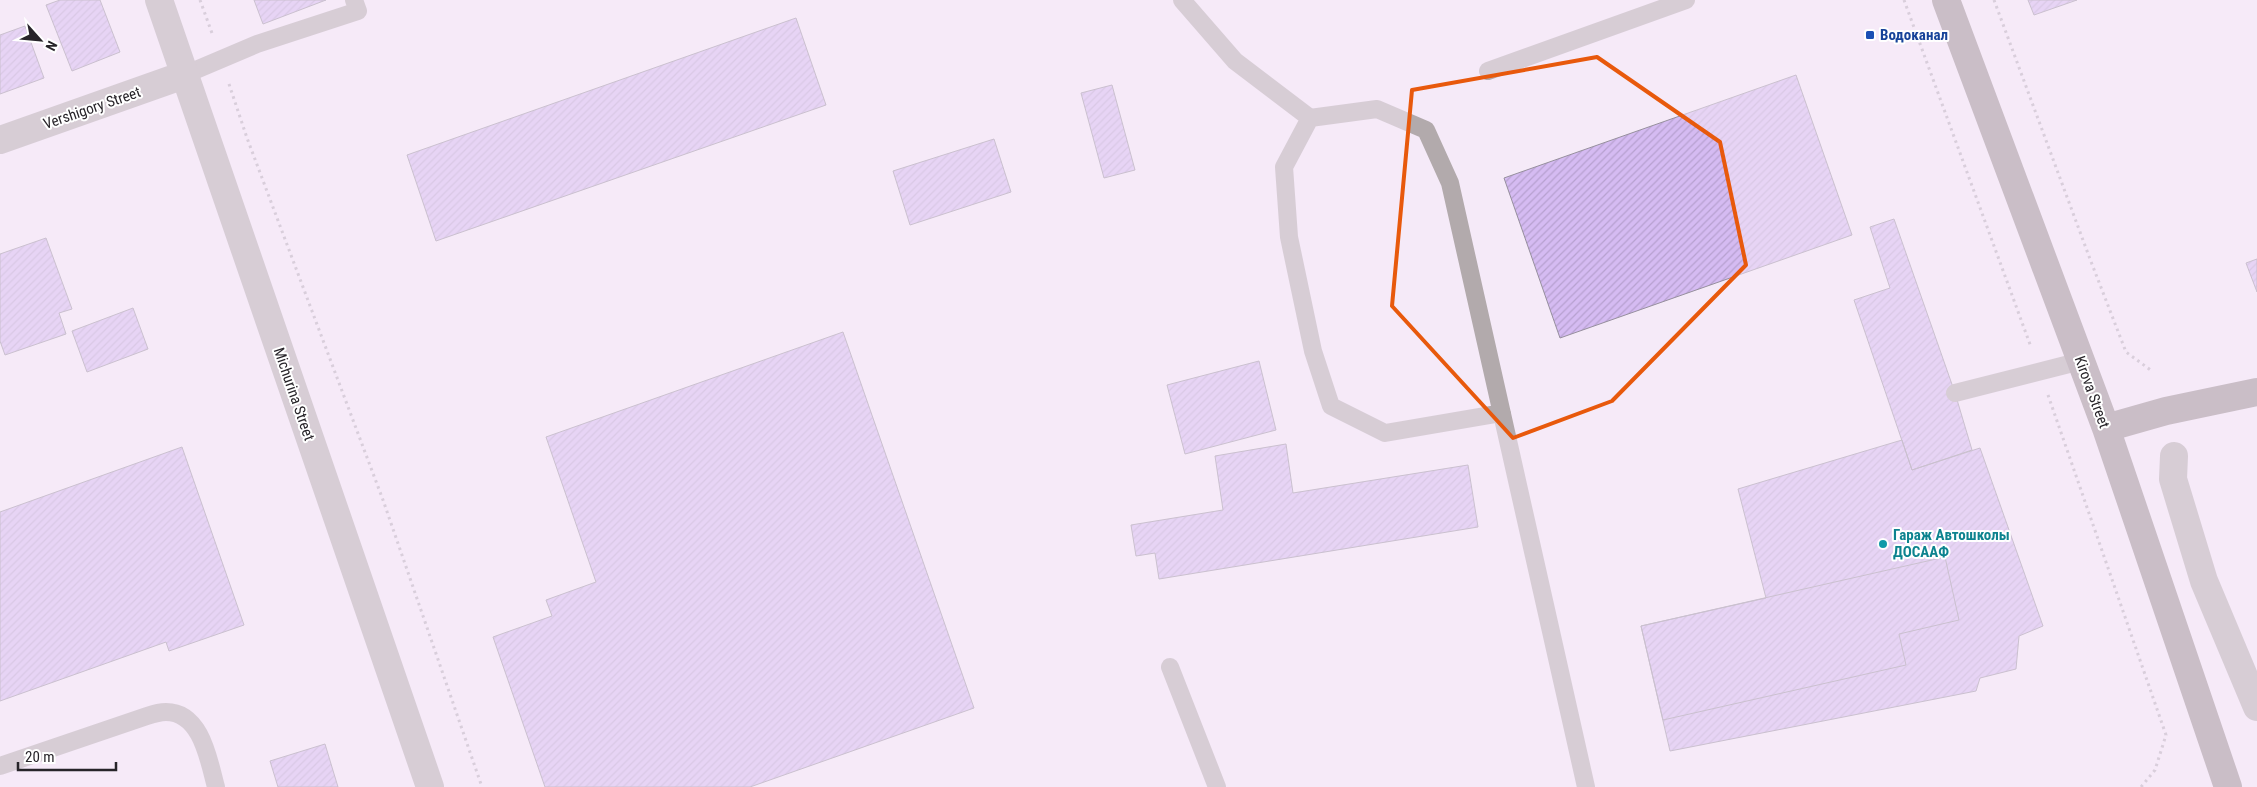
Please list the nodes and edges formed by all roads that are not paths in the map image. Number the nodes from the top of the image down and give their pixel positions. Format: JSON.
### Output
{"nodes":[{"id":1,"x":159,"y":0,"type":"edge"},
{"id":2,"x":354,"y":0,"type":"edge"},
{"id":3,"x":1182,"y":0,"type":"edge"},
{"id":4,"x":1686,"y":0,"type":"edge"},
{"id":5,"x":1946,"y":0,"type":"edge"},
{"id":6,"x":1488,"y":71,"type":"dead end"},
{"id":7,"x":184,"y":75,"type":"junction"},
{"id":8,"x":1310,"y":118,"type":"junction"},
{"id":9,"x":0,"y":140,"type":"edge"},
{"id":10,"x":2081,"y":361,"type":"junction"},
{"id":11,"x":2257,"y":392,"type":"edge"},
{"id":12,"x":1955,"y":393,"type":"dead end"},
{"id":13,"x":1502,"y":413,"type":"junction"},
{"id":14,"x":2106,"y":428,"type":"junction"},
{"id":15,"x":2174,"y":456,"type":"dead end"},
{"id":16,"x":1170,"y":667,"type":"dead end"},
{"id":17,"x":2257,"y":707,"type":"edge"},
{"id":18,"x":0,"y":766,"type":"edge"},
{"id":19,"x":216,"y":787,"type":"edge"},
{"id":20,"x":430,"y":787,"type":"edge"},
{"id":21,"x":1216,"y":787,"type":"edge"},
{"id":22,"x":1586,"y":787,"type":"edge"},
{"id":23,"x":2228,"y":787,"type":"edge"}],
"edges":[{"from":1,"to":7,"type":"street","name":"Michurina Street"},
{"from":2,"to":7,"type":"lane"},
{"from":3,"to":8,"type":"lane"},
{"from":4,"to":6,"type":"lane"},
{"from":5,"to":10,"type":"main road","name":"Kirova Street"},
{"from":7,"to":9,"type":"street","name":"Vershigory Street"},
{"from":7,"to":20,"type":"street","name":"Michurina Street"},
{"from":8,"to":13,"type":"lane"},
{"from":8,"to":13,"type":"lane"},
{"from":10,"to":12,"type":"lane"},
{"from":10,"to":14,"type":"main road","name":"Kirova Street"},
{"from":11,"to":14,"type":"main road"},
{"from":13,"to":22,"type":"lane"},
{"from":14,"to":23,"type":"main road","name":"Kirova Street"},
{"from":15,"to":17,"type":"street"},
{"from":16,"to":21,"type":"lane"},
{"from":18,"to":19,"type":"lane"}]}
